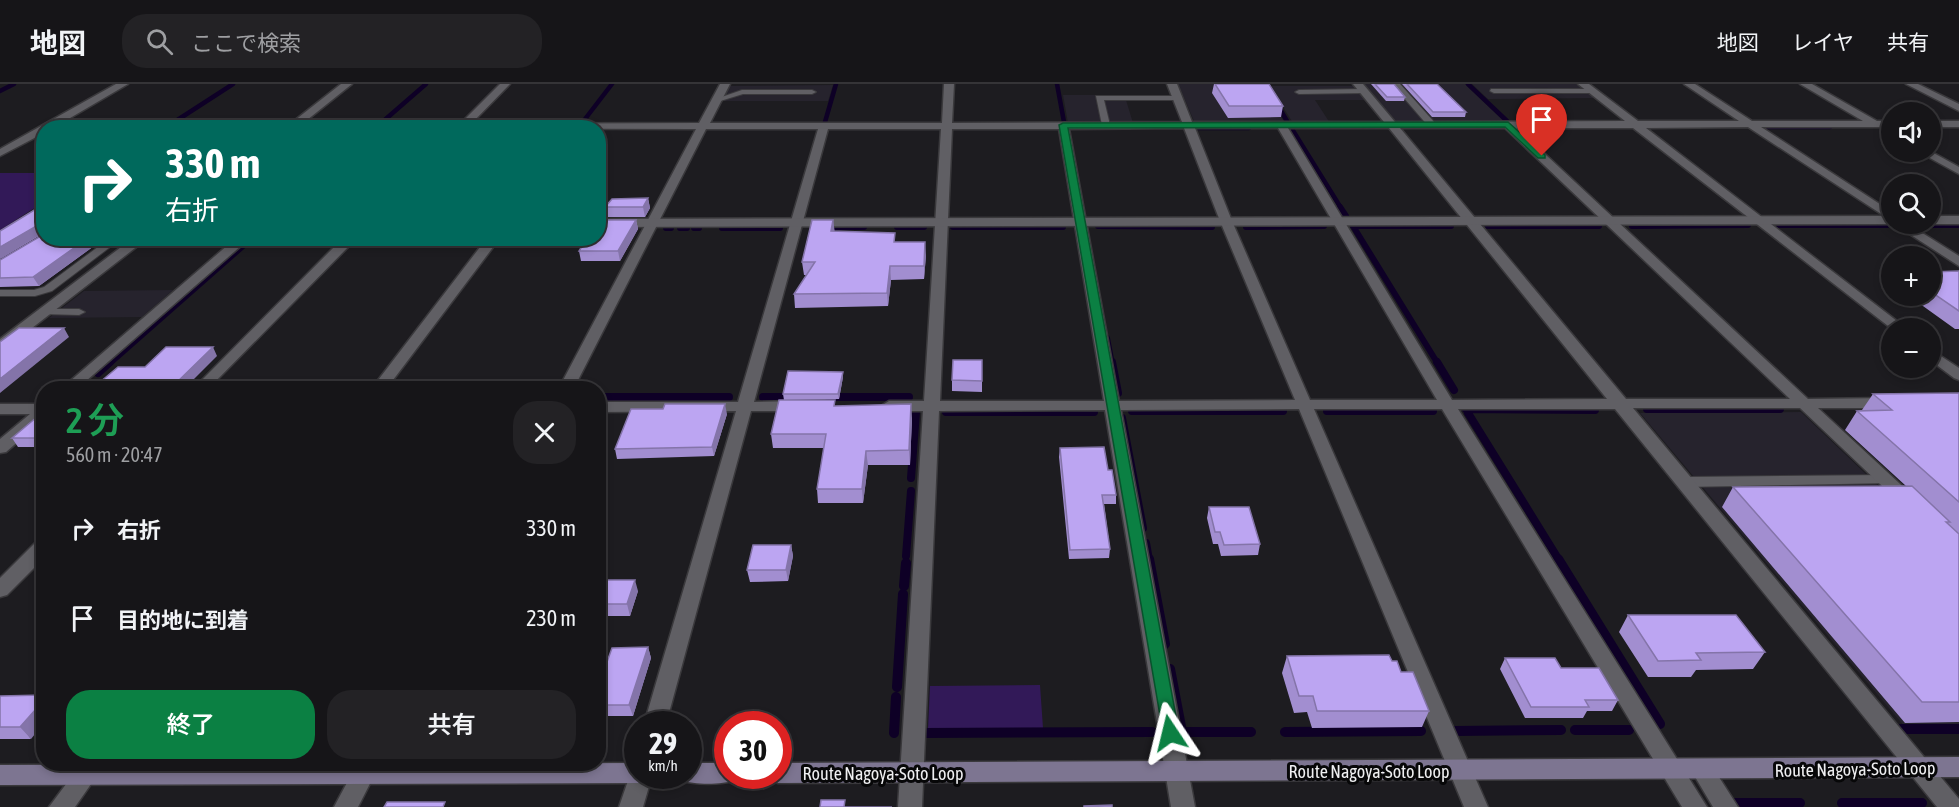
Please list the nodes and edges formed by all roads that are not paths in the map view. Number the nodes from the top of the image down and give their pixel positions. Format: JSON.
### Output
{"nodes":[{"id":1,"x":123,"y":84,"type":"edge"},
{"id":2,"x":347,"y":84,"type":"edge"},
{"id":3,"x":505,"y":84,"type":"edge"},
{"id":4,"x":725,"y":84,"type":"edge"},
{"id":5,"x":949,"y":84,"type":"edge"},
{"id":6,"x":1172,"y":84,"type":"edge"},
{"id":7,"x":1396,"y":84,"type":"edge"},
{"id":8,"x":1583,"y":84,"type":"edge"},
{"id":9,"x":1689,"y":84,"type":"edge"},
{"id":10,"x":1805,"y":84,"type":"edge"},
{"id":11,"x":1911,"y":84,"type":"edge"},
{"id":12,"x":1361,"y":88,"type":"edge"},
{"id":13,"x":1494,"y":91,"type":"dead end"},
{"id":14,"x":1592,"y":91,"type":"junction"},
{"id":15,"x":812,"y":92,"type":"dead end"},
{"id":16,"x":1299,"y":92,"type":"dead end"},
{"id":17,"x":1177,"y":98,"type":"junction"},
{"id":18,"x":717,"y":100,"type":"junction"},
{"id":19,"x":1959,"y":108,"type":"edge"},
{"id":20,"x":58,"y":120,"type":"edge"},
{"id":21,"x":299,"y":120,"type":"edge"},
{"id":22,"x":469,"y":120,"type":"edge"},
{"id":23,"x":1508,"y":124,"type":"junction"},
{"id":24,"x":1635,"y":124,"type":"junction"},
{"id":25,"x":1749,"y":124,"type":"junction"},
{"id":26,"x":1876,"y":124,"type":"junction"},
{"id":27,"x":1881,"y":124,"type":"edge"},
{"id":28,"x":1941,"y":124,"type":"edge"},
{"id":29,"x":1959,"y":124,"type":"edge"},
{"id":30,"x":1063,"y":125,"type":"junction"},
{"id":31,"x":1106,"y":125,"type":"junction"},
{"id":32,"x":1189,"y":125,"type":"junction"},
{"id":33,"x":1281,"y":125,"type":"junction"},
{"id":34,"x":1391,"y":125,"type":"junction"},
{"id":35,"x":1432,"y":125,"type":"junction"},
{"id":36,"x":704,"y":126,"type":"junction"},
{"id":37,"x":824,"y":126,"type":"junction"},
{"id":38,"x":947,"y":126,"type":"junction"},
{"id":39,"x":606,"y":127,"type":"edge"},
{"id":40,"x":1881,"y":127,"type":"edge"},
{"id":41,"x":36,"y":133,"type":"edge"},
{"id":42,"x":0,"y":153,"type":"edge"},
{"id":43,"x":1941,"y":161,"type":"edge"},
{"id":44,"x":1959,"y":171,"type":"edge"},
{"id":45,"x":1881,"y":212,"type":"edge"},
{"id":46,"x":1881,"y":219,"type":"edge"},
{"id":47,"x":1610,"y":220,"type":"junction"},
{"id":48,"x":1759,"y":220,"type":"junction"},
{"id":49,"x":1941,"y":220,"type":"edge"},
{"id":50,"x":1959,"y":220,"type":"edge"},
{"id":51,"x":1226,"y":221,"type":"junction"},
{"id":52,"x":1338,"y":221,"type":"junction"},
{"id":53,"x":1470,"y":221,"type":"junction"},
{"id":54,"x":941,"y":222,"type":"junction"},
{"id":55,"x":1080,"y":222,"type":"junction"},
{"id":56,"x":606,"y":223,"type":"edge"},
{"id":57,"x":653,"y":223,"type":"junction"},
{"id":58,"x":797,"y":223,"type":"junction"},
{"id":59,"x":1916,"y":234,"type":"edge"},
{"id":60,"x":106,"y":246,"type":"edge"},
{"id":61,"x":132,"y":246,"type":"edge"},
{"id":62,"x":235,"y":246,"type":"edge"},
{"id":63,"x":343,"y":246,"type":"edge"},
{"id":64,"x":488,"y":246,"type":"edge"},
{"id":65,"x":1959,"y":262,"type":"edge"},
{"id":66,"x":0,"y":293,"type":"edge"},
{"id":67,"x":45,"y":312,"type":"junction"},
{"id":68,"x":79,"y":312,"type":"dead end"},
{"id":69,"x":1886,"y":318,"type":"edge"},
{"id":70,"x":0,"y":346,"type":"edge"},
{"id":71,"x":1941,"y":361,"type":"edge"},
{"id":72,"x":1959,"y":375,"type":"edge"},
{"id":73,"x":77,"y":381,"type":"edge"},
{"id":74,"x":208,"y":381,"type":"edge"},
{"id":75,"x":384,"y":381,"type":"edge"},
{"id":76,"x":570,"y":381,"type":"edge"},
{"id":77,"x":1803,"y":403,"type":"junction"},
{"id":78,"x":1899,"y":403,"type":"edge"},
{"id":79,"x":1447,"y":404,"type":"junction"},
{"id":80,"x":1620,"y":404,"type":"junction"},
{"id":81,"x":1111,"y":405,"type":"junction"},
{"id":82,"x":1306,"y":405,"type":"junction"},
{"id":83,"x":816,"y":406,"type":"edge"},
{"id":84,"x":873,"y":406,"type":"edge"},
{"id":85,"x":931,"y":406,"type":"junction"},
{"id":86,"x":606,"y":407,"type":"edge"},
{"id":87,"x":746,"y":407,"type":"junction"},
{"id":88,"x":0,"y":409,"type":"edge"},
{"id":89,"x":36,"y":410,"type":"edge"},
{"id":90,"x":36,"y":417,"type":"edge"},
{"id":91,"x":0,"y":448,"type":"edge"},
{"id":92,"x":1885,"y":480,"type":"junction"},
{"id":93,"x":1684,"y":482,"type":"junction"},
{"id":94,"x":1918,"y":511,"type":"edge"},
{"id":95,"x":36,"y":554,"type":"edge"},
{"id":96,"x":0,"y":590,"type":"edge"},
{"id":97,"x":659,"y":711,"type":"edge"},
{"id":98,"x":1959,"y":767,"type":"edge"},
{"id":99,"x":1919,"y":768,"type":"junction"},
{"id":100,"x":1673,"y":770,"type":"junction"},
{"id":101,"x":1702,"y":770,"type":"junction"},
{"id":102,"x":59,"y":771,"type":"edge"},
{"id":103,"x":88,"y":771,"type":"edge"},
{"id":104,"x":365,"y":771,"type":"edge"},
{"id":105,"x":503,"y":771,"type":"edge"},
{"id":106,"x":1460,"y":771,"type":"junction"},
{"id":107,"x":1177,"y":772,"type":"junction"},
{"id":108,"x":792,"y":773,"type":"edge"},
{"id":109,"x":911,"y":773,"type":"junction"},
{"id":110,"x":624,"y":774,"type":"edge"},
{"id":111,"x":0,"y":775,"type":"edge"},
{"id":112,"x":635,"y":789,"type":"edge"},
{"id":113,"x":61,"y":807,"type":"edge"},
{"id":114,"x":346,"y":807,"type":"edge"},
{"id":115,"x":631,"y":807,"type":"edge"},
{"id":116,"x":910,"y":807,"type":"edge"},
{"id":117,"x":1183,"y":807,"type":"edge"},
{"id":118,"x":1476,"y":807,"type":"edge"},
{"id":119,"x":1695,"y":807,"type":"edge"},
{"id":120,"x":1726,"y":807,"type":"edge"},
{"id":121,"x":1950,"y":807,"type":"edge"}],
"edges":[{"from":1,"to":20,"type":"street"},
{"from":2,"to":21,"type":"street"},
{"from":3,"to":22,"type":"street"},
{"from":4,"to":18,"type":"street"},
{"from":5,"to":38,"type":"street"},
{"from":6,"to":17,"type":"street"},
{"from":7,"to":35,"type":"lane"},
{"from":8,"to":14,"type":"street"},
{"from":9,"to":25,"type":"street"},
{"from":10,"to":26,"type":"street"},
{"from":11,"to":19,"type":"street"},
{"from":12,"to":16,"type":"lane"},
{"from":12,"to":34,"type":"street"},
{"from":13,"to":14,"type":"lane"},
{"from":14,"to":24,"type":"street"},
{"from":15,"to":18,"type":"lane"},
{"from":17,"to":31,"type":"lane"},
{"from":17,"to":32,"type":"street"},
{"from":18,"to":36,"type":"street"},
{"from":23,"to":24,"type":"street"},
{"from":23,"to":35,"type":"street"},
{"from":23,"to":47,"type":"street"},
{"from":24,"to":25,"type":"street"},
{"from":24,"to":48,"type":"street"},
{"from":25,"to":26,"type":"street"},
{"from":25,"to":45,"type":"street"},
{"from":26,"to":27,"type":"street"},
{"from":26,"to":40,"type":"street"},
{"from":28,"to":29,"type":"street"},
{"from":30,"to":31,"type":"street"},
{"from":30,"to":38,"type":"street"},
{"from":30,"to":55,"type":"street"},
{"from":31,"to":32,"type":"street"},
{"from":32,"to":33,"type":"street"},
{"from":32,"to":51,"type":"street"},
{"from":33,"to":34,"type":"street"},
{"from":33,"to":52,"type":"street"},
{"from":34,"to":35,"type":"street"},
{"from":34,"to":53,"type":"street"},
{"from":36,"to":37,"type":"street"},
{"from":36,"to":39,"type":"street"},
{"from":36,"to":57,"type":"street"},
{"from":37,"to":38,"type":"street"},
{"from":37,"to":58,"type":"street"},
{"from":38,"to":54,"type":"street"},
{"from":41,"to":42,"type":"street"},
{"from":43,"to":44,"type":"street"},
{"from":46,"to":48,"type":"street"},
{"from":47,"to":48,"type":"street"},
{"from":47,"to":53,"type":"street"},
{"from":47,"to":77,"type":"street"},
{"from":48,"to":69,"type":"street"},
{"from":49,"to":50,"type":"street"},
{"from":51,"to":52,"type":"street"},
{"from":51,"to":55,"type":"street"},
{"from":51,"to":82,"type":"street"},
{"from":52,"to":53,"type":"street"},
{"from":52,"to":79,"type":"street"},
{"from":53,"to":80,"type":"street"},
{"from":54,"to":55,"type":"street"},
{"from":54,"to":58,"type":"street"},
{"from":54,"to":85,"type":"street"},
{"from":55,"to":81,"type":"street"},
{"from":56,"to":57,"type":"street"},
{"from":57,"to":58,"type":"street"},
{"from":57,"to":76,"type":"street"},
{"from":58,"to":87,"type":"street"},
{"from":59,"to":65,"type":"street"},
{"from":60,"to":66,"type":"lane"},
{"from":61,"to":67,"type":"street"},
{"from":62,"to":73,"type":"street"},
{"from":63,"to":74,"type":"street"},
{"from":64,"to":75,"type":"street"},
{"from":67,"to":68,"type":"lane"},
{"from":67,"to":70,"type":"street"},
{"from":71,"to":72,"type":"street"},
{"from":77,"to":78,"type":"street"},
{"from":77,"to":80,"type":"street"},
{"from":77,"to":92,"type":"street"},
{"from":79,"to":80,"type":"street"},
{"from":79,"to":82,"type":"street"},
{"from":79,"to":100,"type":"street"},
{"from":80,"to":93,"type":"street"},
{"from":81,"to":82,"type":"street"},
{"from":81,"to":85,"type":"street"},
{"from":81,"to":107,"type":"street"},
{"from":82,"to":106,"type":"street"},
{"from":83,"to":87,"type":"street"},
{"from":84,"to":85,"type":"street"},
{"from":85,"to":109,"type":"street"},
{"from":86,"to":87,"type":"street"},
{"from":87,"to":97,"type":"street"},
{"from":88,"to":89,"type":"street"},
{"from":90,"to":91,"type":"street"},
{"from":92,"to":93,"type":"lane"},
{"from":92,"to":94,"type":"street"},
{"from":93,"to":99,"type":"street"},
{"from":95,"to":96,"type":"street"},
{"from":98,"to":99,"type":"main road","name":"Route Nagoya-Soto Loop"},
{"from":99,"to":101,"type":"main road","name":"Route Nagoya-Soto Loop"},
{"from":99,"to":121,"type":"street"},
{"from":100,"to":101,"type":"main road","name":"Route Nagoya-Soto Loop"},
{"from":100,"to":106,"type":"main road","name":"Route Nagoya-Soto Loop"},
{"from":100,"to":119,"type":"street"},
{"from":101,"to":120,"type":"street"},
{"from":102,"to":111,"type":"main road"},
{"from":103,"to":113,"type":"street"},
{"from":104,"to":114,"type":"street"},
{"from":105,"to":110,"type":"main road"},
{"from":106,"to":107,"type":"main road","name":"Route Nagoya-Soto Loop"},
{"from":106,"to":118,"type":"street"},
{"from":107,"to":109,"type":"main road","name":"Route Nagoya-Soto Loop"},
{"from":107,"to":117,"type":"street"},
{"from":108,"to":109,"type":"main road","name":"Route Nagoya-Soto Loop"},
{"from":109,"to":116,"type":"street"},
{"from":112,"to":115,"type":"street"}]}
